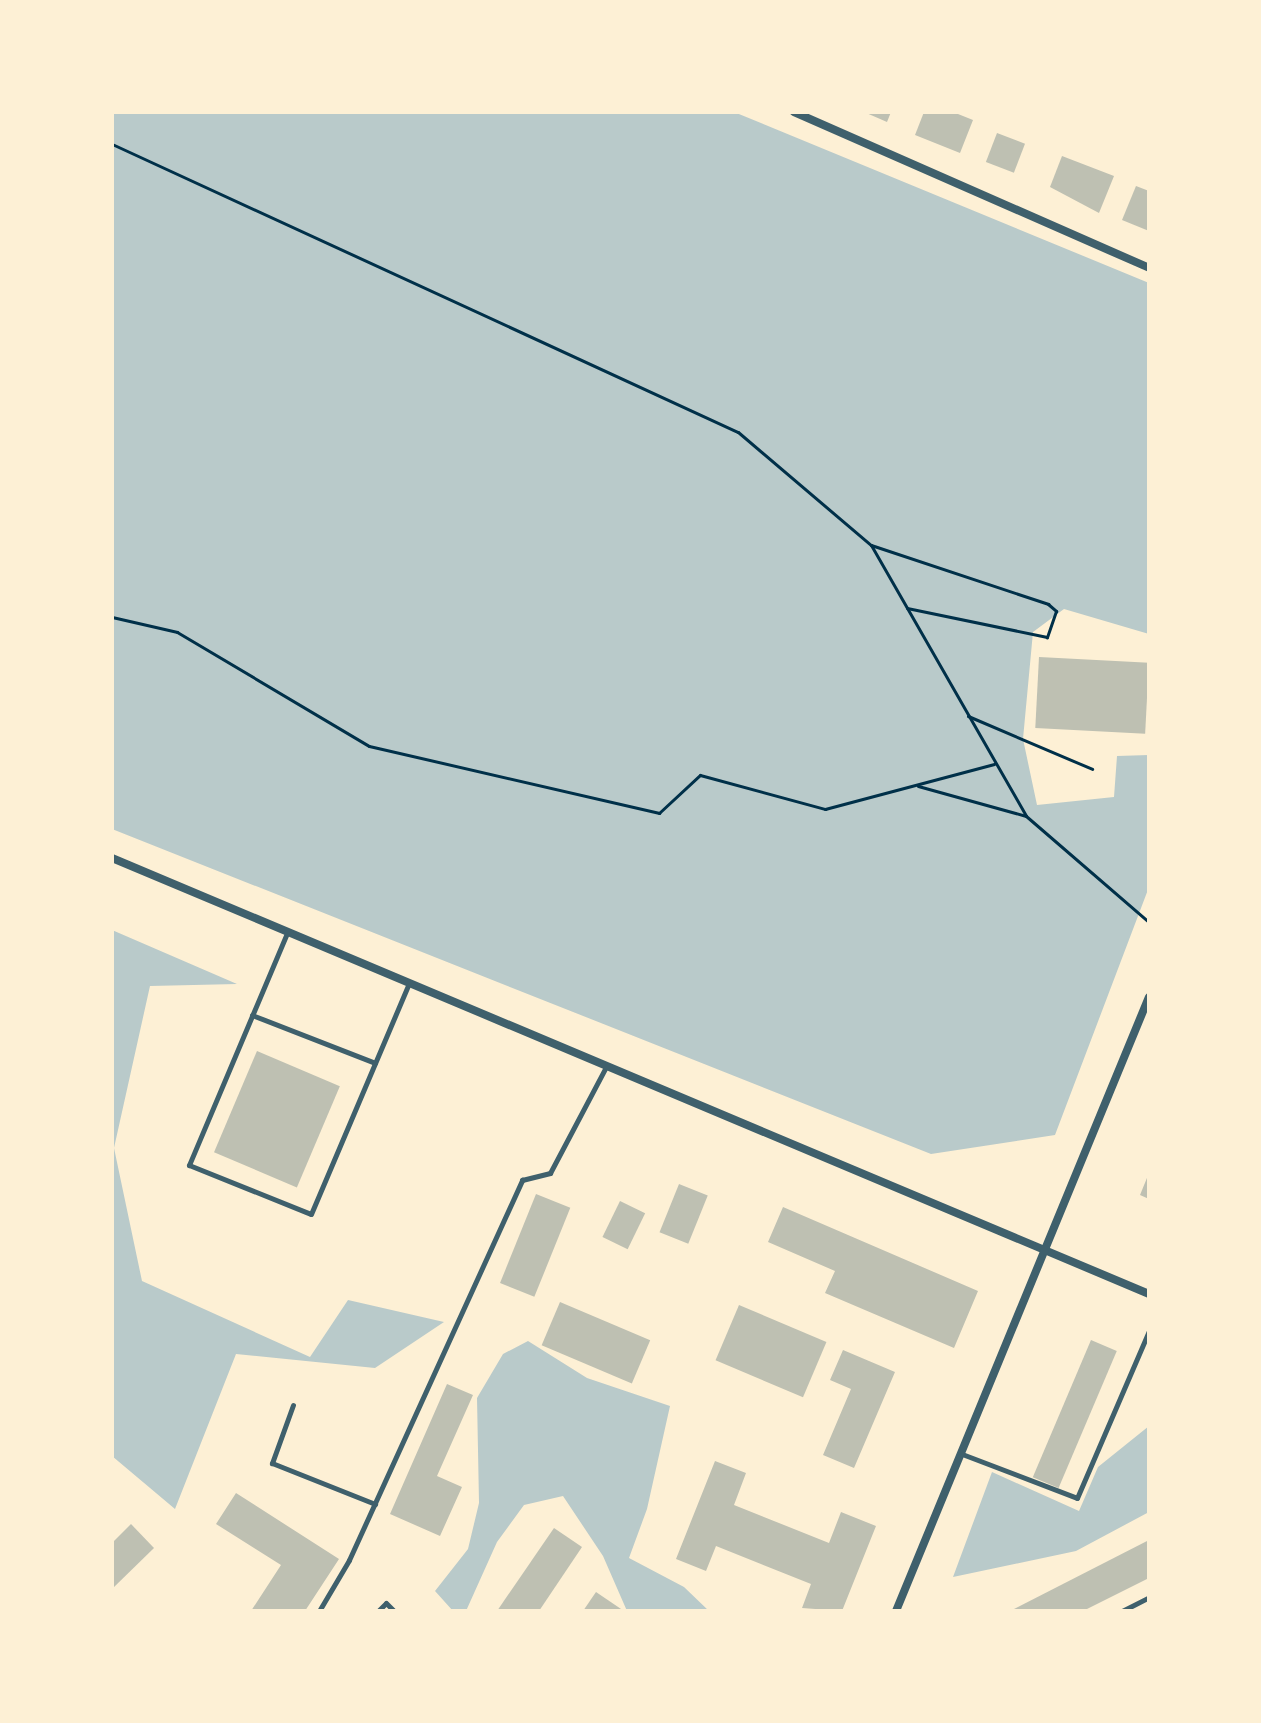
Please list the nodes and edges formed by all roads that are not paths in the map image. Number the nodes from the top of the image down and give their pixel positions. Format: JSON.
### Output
{"nodes":[{"id":1,"x":794,"y":112,"type":"edge"},
{"id":2,"x":1149,"y":268,"type":"edge"},
{"id":3,"x":112,"y":858,"type":"edge"},
{"id":4,"x":287,"y":933,"type":"junction"},
{"id":5,"x":408,"y":985,"type":"junction"},
{"id":6,"x":1149,"y":997,"type":"edge"},
{"id":7,"x":252,"y":1015,"type":"junction"},
{"id":8,"x":375,"y":1063,"type":"junction"},
{"id":9,"x":606,"y":1067,"type":"junction"},
{"id":10,"x":1045,"y":1252,"type":"junction"},
{"id":11,"x":1149,"y":1294,"type":"edge"},
{"id":12,"x":1149,"y":1331,"type":"edge"},
{"id":13,"x":293,"y":1405,"type":"dead end"},
{"id":14,"x":962,"y":1454,"type":"junction"},
{"id":15,"x":375,"y":1504,"type":"junction"},
{"id":16,"x":1149,"y":1597,"type":"edge"},
{"id":17,"x":319,"y":1611,"type":"edge"},
{"id":18,"x":378,"y":1611,"type":"edge"},
{"id":19,"x":394,"y":1611,"type":"edge"},
{"id":20,"x":896,"y":1611,"type":"edge"},
{"id":21,"x":1122,"y":1611,"type":"edge"}],
"edges":[{"from":1,"to":2,"type":"street"},
{"from":3,"to":4,"type":"street"},
{"from":4,"to":5,"type":"street"},
{"from":4,"to":7,"type":"lane"},
{"from":5,"to":8,"type":"lane"},
{"from":5,"to":9,"type":"street"},
{"from":6,"to":10,"type":"street"},
{"from":7,"to":8,"type":"lane"},
{"from":7,"to":8,"type":"lane"},
{"from":9,"to":10,"type":"street"},
{"from":9,"to":15,"type":"lane"},
{"from":10,"to":11,"type":"street"},
{"from":10,"to":14,"type":"street"},
{"from":12,"to":14,"type":"lane"},
{"from":13,"to":15,"type":"lane"},
{"from":14,"to":20,"type":"street"},
{"from":15,"to":17,"type":"lane"},
{"from":16,"to":21,"type":"lane"},
{"from":18,"to":19,"type":"lane"}]}
